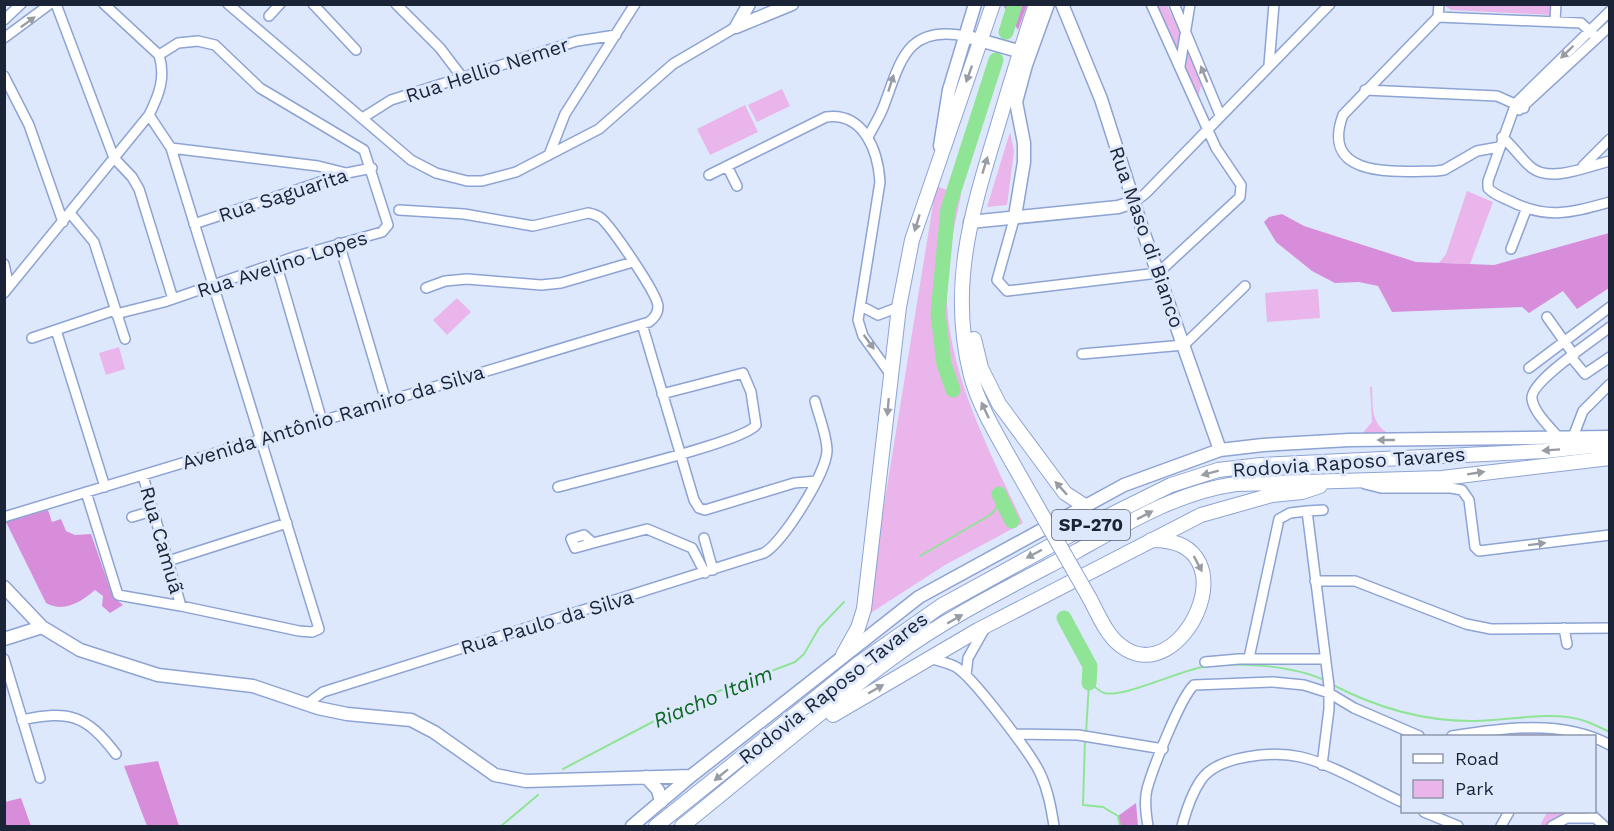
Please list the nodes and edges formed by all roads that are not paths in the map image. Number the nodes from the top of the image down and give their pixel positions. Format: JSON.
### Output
{"nodes":[{"id":1,"x":21,"y":4,"type":"edge"},
{"id":2,"x":50,"y":4,"type":"edge"},
{"id":3,"x":56,"y":4,"type":"edge"},
{"id":4,"x":104,"y":4,"type":"edge"},
{"id":5,"x":228,"y":4,"type":"edge"},
{"id":6,"x":280,"y":4,"type":"edge"},
{"id":7,"x":313,"y":4,"type":"edge"},
{"id":8,"x":396,"y":4,"type":"edge"},
{"id":9,"x":635,"y":4,"type":"edge"},
{"id":10,"x":748,"y":4,"type":"edge"},
{"id":11,"x":792,"y":4,"type":"edge"},
{"id":12,"x":993,"y":4,"type":"edge"},
{"id":13,"x":1062,"y":4,"type":"edge"},
{"id":14,"x":1151,"y":4,"type":"edge"},
{"id":15,"x":1174,"y":4,"type":"edge"},
{"id":16,"x":1190,"y":4,"type":"edge"},
{"id":17,"x":1274,"y":4,"type":"edge"},
{"id":18,"x":1330,"y":4,"type":"edge"},
{"id":19,"x":1439,"y":4,"type":"edge"},
{"id":20,"x":1556,"y":4,"type":"edge"},
{"id":21,"x":1043,"y":8,"type":"edge"},
{"id":22,"x":974,"y":10,"type":"edge"},
{"id":23,"x":1610,"y":11,"type":"edge"},
{"id":24,"x":269,"y":16,"type":"dead end"},
{"id":25,"x":1438,"y":17,"type":"junction"},
{"id":26,"x":4,"y":20,"type":"edge"},
{"id":27,"x":1555,"y":20,"type":"junction"},
{"id":28,"x":1598,"y":22,"type":"junction"},
{"id":29,"x":1070,"y":24,"type":"junction"},
{"id":30,"x":736,"y":27,"type":"junction"},
{"id":31,"x":1609,"y":27,"type":"edge"},
{"id":32,"x":1590,"y":30,"type":"junction"},
{"id":33,"x":1187,"y":34,"type":"junction"},
{"id":34,"x":616,"y":35,"type":"junction"},
{"id":35,"x":965,"y":36,"type":"junction"},
{"id":36,"x":4,"y":38,"type":"edge"},
{"id":37,"x":1597,"y":38,"type":"junction"},
{"id":38,"x":985,"y":42,"type":"junction"},
{"id":39,"x":356,"y":50,"type":"dead end"},
{"id":40,"x":1019,"y":52,"type":"junction"},
{"id":41,"x":159,"y":55,"type":"junction"},
{"id":42,"x":1180,"y":66,"type":"junction"},
{"id":43,"x":1269,"y":66,"type":"junction"},
{"id":44,"x":4,"y":76,"type":"edge"},
{"id":45,"x":462,"y":78,"type":"junction"},
{"id":46,"x":1365,"y":90,"type":"junction"},
{"id":47,"x":1518,"y":107,"type":"junction"},
{"id":48,"x":149,"y":115,"type":"junction"},
{"id":49,"x":1220,"y":115,"type":"junction"},
{"id":50,"x":364,"y":117,"type":"junction"},
{"id":51,"x":1207,"y":129,"type":"junction"},
{"id":52,"x":868,"y":137,"type":"junction"},
{"id":53,"x":1502,"y":137,"type":"junction"},
{"id":54,"x":1610,"y":139,"type":"edge"},
{"id":55,"x":1499,"y":147,"type":"junction"},
{"id":56,"x":171,"y":148,"type":"junction"},
{"id":57,"x":549,"y":155,"type":"junction"},
{"id":58,"x":114,"y":158,"type":"junction"},
{"id":59,"x":1610,"y":161,"type":"edge"},
{"id":60,"x":727,"y":166,"type":"junction"},
{"id":61,"x":372,"y":168,"type":"junction"},
{"id":62,"x":936,"y":168,"type":"junction"},
{"id":63,"x":1581,"y":168,"type":"junction"},
{"id":64,"x":347,"y":173,"type":"junction"},
{"id":65,"x":709,"y":175,"type":"dead end"},
{"id":66,"x":737,"y":186,"type":"dead end"},
{"id":67,"x":1134,"y":202,"type":"junction"},
{"id":68,"x":1610,"y":202,"type":"edge"},
{"id":69,"x":399,"y":210,"type":"dead end"},
{"id":70,"x":1526,"y":210,"type":"junction"},
{"id":71,"x":70,"y":213,"type":"junction"},
{"id":72,"x":1015,"y":216,"type":"junction"},
{"id":73,"x":63,"y":222,"type":"junction"},
{"id":74,"x":970,"y":222,"type":"junction"},
{"id":75,"x":194,"y":224,"type":"junction"},
{"id":76,"x":339,"y":243,"type":"junction"},
{"id":77,"x":1512,"y":249,"type":"dead end"},
{"id":78,"x":633,"y":262,"type":"junction"},
{"id":79,"x":276,"y":263,"type":"junction"},
{"id":80,"x":4,"y":264,"type":"edge"},
{"id":81,"x":1158,"y":273,"type":"junction"},
{"id":82,"x":214,"y":285,"type":"junction"},
{"id":83,"x":1245,"y":286,"type":"dead end"},
{"id":84,"x":426,"y":288,"type":"dead end"},
{"id":85,"x":7,"y":290,"type":"edge"},
{"id":86,"x":173,"y":299,"type":"junction"},
{"id":87,"x":960,"y":304,"type":"junction"},
{"id":88,"x":861,"y":306,"type":"junction"},
{"id":89,"x":899,"y":307,"type":"junction"},
{"id":90,"x":1610,"y":307,"type":"edge"},
{"id":91,"x":116,"y":312,"type":"junction"},
{"id":92,"x":1547,"y":317,"type":"dead end"},
{"id":93,"x":642,"y":324,"type":"junction"},
{"id":94,"x":1610,"y":327,"type":"edge"},
{"id":95,"x":56,"y":330,"type":"junction"},
{"id":96,"x":32,"y":338,"type":"dead end"},
{"id":97,"x":125,"y":339,"type":"dead end"},
{"id":98,"x":1564,"y":341,"type":"junction"},
{"id":99,"x":1184,"y":345,"type":"junction"},
{"id":100,"x":1082,"y":354,"type":"dead end"},
{"id":101,"x":1572,"y":356,"type":"junction"},
{"id":102,"x":1610,"y":357,"type":"edge"},
{"id":103,"x":1529,"y":368,"type":"dead end"},
{"id":104,"x":891,"y":375,"type":"junction"},
{"id":105,"x":1610,"y":384,"type":"edge"},
{"id":106,"x":662,"y":394,"type":"junction"},
{"id":107,"x":386,"y":401,"type":"junction"},
{"id":108,"x":815,"y":401,"type":"dead end"},
{"id":109,"x":322,"y":421,"type":"junction"},
{"id":110,"x":1573,"y":437,"type":"junction"},
{"id":111,"x":1610,"y":437,"type":"edge"},
{"id":112,"x":1559,"y":438,"type":"junction"},
{"id":113,"x":260,"y":440,"type":"junction"},
{"id":114,"x":1610,"y":444,"type":"edge"},
{"id":115,"x":1220,"y":450,"type":"junction"},
{"id":116,"x":680,"y":454,"type":"junction"},
{"id":117,"x":1610,"y":458,"type":"edge"},
{"id":118,"x":143,"y":476,"type":"junction"},
{"id":119,"x":816,"y":481,"type":"junction"},
{"id":120,"x":1332,"y":481,"type":"junction"},
{"id":121,"x":1355,"y":481,"type":"junction"},
{"id":122,"x":105,"y":487,"type":"junction"},
{"id":123,"x":558,"y":487,"type":"dead end"},
{"id":124,"x":86,"y":492,"type":"junction"},
{"id":125,"x":1085,"y":506,"type":"junction"},
{"id":126,"x":1323,"y":510,"type":"dead end"},
{"id":127,"x":152,"y":511,"type":"junction"},
{"id":128,"x":1307,"y":511,"type":"junction"},
{"id":129,"x":4,"y":518,"type":"edge"},
{"id":130,"x":132,"y":518,"type":"dead end"},
{"id":131,"x":287,"y":523,"type":"junction"},
{"id":132,"x":1610,"y":535,"type":"edge"},
{"id":133,"x":704,"y":538,"type":"dead end"},
{"id":134,"x":1149,"y":540,"type":"junction"},
{"id":135,"x":593,"y":543,"type":"dead end"},
{"id":136,"x":168,"y":561,"type":"junction"},
{"id":137,"x":709,"y":571,"type":"junction"},
{"id":138,"x":1315,"y":581,"type":"junction"},
{"id":139,"x":4,"y":587,"type":"edge"},
{"id":140,"x":181,"y":606,"type":"junction"},
{"id":141,"x":26,"y":613,"type":"junction"},
{"id":142,"x":42,"y":627,"type":"junction"},
{"id":143,"x":985,"y":627,"type":"junction"},
{"id":144,"x":1564,"y":628,"type":"junction"},
{"id":145,"x":1610,"y":628,"type":"edge"},
{"id":146,"x":22,"y":633,"type":"junction"},
{"id":147,"x":4,"y":639,"type":"edge"},
{"id":148,"x":1567,"y":644,"type":"dead end"},
{"id":149,"x":843,"y":655,"type":"junction"},
{"id":150,"x":930,"y":658,"type":"junction"},
{"id":151,"x":1249,"y":658,"type":"junction"},
{"id":152,"x":4,"y":659,"type":"edge"},
{"id":153,"x":1205,"y":662,"type":"dead end"},
{"id":154,"x":1326,"y":663,"type":"junction"},
{"id":155,"x":966,"y":675,"type":"junction"},
{"id":156,"x":1329,"y":690,"type":"junction"},
{"id":157,"x":307,"y":704,"type":"junction"},
{"id":158,"x":22,"y":720,"type":"junction"},
{"id":159,"x":1014,"y":734,"type":"junction"},
{"id":160,"x":1417,"y":735,"type":"edge"},
{"id":161,"x":1463,"y":735,"type":"edge"},
{"id":162,"x":1592,"y":735,"type":"edge"},
{"id":163,"x":1596,"y":737,"type":"edge"},
{"id":164,"x":1610,"y":745,"type":"edge"},
{"id":165,"x":1163,"y":749,"type":"junction"},
{"id":166,"x":773,"y":753,"type":"junction"},
{"id":167,"x":116,"y":754,"type":"dead end"},
{"id":168,"x":1322,"y":765,"type":"junction"},
{"id":169,"x":691,"y":776,"type":"junction"},
{"id":170,"x":646,"y":777,"type":"junction"},
{"id":171,"x":40,"y":778,"type":"dead end"},
{"id":172,"x":661,"y":802,"type":"junction"},
{"id":173,"x":1401,"y":802,"type":"edge"},
{"id":174,"x":1426,"y":813,"type":"edge"},
{"id":175,"x":1592,"y":815,"type":"edge"},
{"id":176,"x":632,"y":826,"type":"edge"},
{"id":177,"x":656,"y":826,"type":"edge"},
{"id":178,"x":682,"y":826,"type":"edge"},
{"id":179,"x":1054,"y":826,"type":"edge"},
{"id":180,"x":1148,"y":826,"type":"edge"},
{"id":181,"x":1182,"y":826,"type":"edge"},
{"id":182,"x":1458,"y":826,"type":"edge"},
{"id":183,"x":1552,"y":826,"type":"edge"},
{"id":184,"x":1604,"y":826,"type":"edge"}],
"edges":[{"from":1,"to":26,"type":"street"},
{"from":36,"to":2,"type":"street","one_way":true},
{"from":3,"to":58,"type":"street"},
{"from":4,"to":41,"type":"street"},
{"from":5,"to":50,"type":"street"},
{"from":6,"to":24,"type":"street"},
{"from":7,"to":39,"type":"street"},
{"from":8,"to":45,"type":"street"},
{"from":9,"to":34,"type":"street"},
{"from":10,"to":30,"type":"main road"},
{"from":11,"to":30,"type":"main road"},
{"from":12,"to":38,"type":"highway"},
{"from":13,"to":29,"type":"main road","name":"Rua Maso di Bianco"},
{"from":14,"to":42,"type":"street"},
{"from":15,"to":33,"type":"street"},
{"from":16,"to":33,"type":"street"},
{"from":17,"to":43,"type":"street"},
{"from":18,"to":43,"type":"street"},
{"from":19,"to":25,"type":"street"},
{"from":20,"to":27,"type":"street"},
{"from":21,"to":29,"type":"main road"},
{"from":21,"to":40,"type":"highway"},
{"from":22,"to":35,"type":"main road"},
{"from":22,"to":38,"type":"main road"},
{"from":23,"to":28,"type":"street"},
{"from":25,"to":27,"type":"street"},
{"from":25,"to":46,"type":"street"},
{"from":27,"to":32,"type":"street"},
{"from":28,"to":31,"type":"street"},
{"from":28,"to":32,"type":"street"},
{"from":29,"to":67,"type":"main road","name":"Rua Maso di Bianco"},
{"from":30,"to":57,"type":"street"},
{"from":31,"to":37,"type":"street"},
{"from":32,"to":37,"type":"street"},
{"from":32,"to":47,"type":"street","one_way":true},
{"from":33,"to":42,"type":"street"},
{"from":49,"to":33,"type":"street","one_way":true},
{"from":34,"to":45,"type":"street","name":"Rua Hellio Nemer"},
{"from":34,"to":57,"type":"street"},
{"from":35,"to":38,"type":"main road"},
{"from":52,"to":35,"type":"street","one_way":true},
{"from":35,"to":62,"type":"main road"},
{"from":37,"to":47,"type":"street"},
{"from":38,"to":40,"type":"main road"},
{"from":38,"to":62,"type":"highway","one_way":true},
{"from":40,"to":72,"type":"main road"},
{"from":74,"to":40,"type":"highway","one_way":true},
{"from":41,"to":48,"type":"street"},
{"from":41,"to":61,"type":"street"},
{"from":42,"to":51,"type":"street"},
{"from":43,"to":49,"type":"street"},
{"from":44,"to":73,"type":"street"},
{"from":45,"to":50,"type":"street","name":"Rua Hellio Nemer"},
{"from":46,"to":47,"type":"street"},
{"from":46,"to":55,"type":"street"},
{"from":47,"to":53,"type":"street"},
{"from":48,"to":56,"type":"street"},
{"from":48,"to":58,"type":"street"},
{"from":49,"to":51,"type":"street"},
{"from":50,"to":57,"type":"street"},
{"from":51,"to":67,"type":"street"},
{"from":51,"to":81,"type":"street"},
{"from":52,"to":60,"type":"street"},
{"from":52,"to":88,"type":"street"},
{"from":53,"to":55,"type":"street"},
{"from":53,"to":63,"type":"street"},
{"from":54,"to":63,"type":"street"},
{"from":55,"to":70,"type":"street"},
{"from":56,"to":64,"type":"street"},
{"from":56,"to":75,"type":"street"},
{"from":58,"to":71,"type":"street"},
{"from":58,"to":86,"type":"street"},
{"from":59,"to":63,"type":"street"},
{"from":60,"to":65,"type":"street"},
{"from":60,"to":66,"type":"street"},
{"from":61,"to":64,"type":"street","name":"Rua Saguarita"},
{"from":61,"to":76,"type":"street","name":"Rua Avelino Lopes"},
{"from":62,"to":89,"type":"highway","one_way":true},
{"from":64,"to":75,"type":"street","name":"Rua Saguarita"},
{"from":67,"to":72,"type":"main road"},
{"from":67,"to":81,"type":"main road","name":"Rua Maso di Bianco"},
{"from":68,"to":70,"type":"street"},
{"from":69,"to":78,"type":"street"},
{"from":70,"to":77,"type":"street"},
{"from":71,"to":73,"type":"street"},
{"from":71,"to":91,"type":"street"},
{"from":72,"to":74,"type":"main road"},
{"from":72,"to":81,"type":"street"},
{"from":73,"to":85,"type":"street"},
{"from":74,"to":87,"type":"highway"},
{"from":75,"to":82,"type":"street"},
{"from":76,"to":79,"type":"street","name":"Rua Avelino Lopes"},
{"from":76,"to":107,"type":"street"},
{"from":78,"to":84,"type":"street"},
{"from":78,"to":93,"type":"street","name":"Avenida Antônio Ramiro da Silva"},
{"from":79,"to":82,"type":"street","name":"Rua Avelino Lopes"},
{"from":79,"to":109,"type":"street"},
{"from":80,"to":85,"type":"street"},
{"from":81,"to":99,"type":"main road","name":"Rua Maso di Bianco"},
{"from":82,"to":86,"type":"street","name":"Rua Avelino Lopes"},
{"from":82,"to":113,"type":"street"},
{"from":83,"to":99,"type":"street"},
{"from":86,"to":91,"type":"street","name":"Rua Avelino Lopes"},
{"from":125,"to":87,"type":"highway","one_way":true},
{"from":134,"to":87,"type":"highway","one_way":true,"bridge":true},
{"from":88,"to":89,"type":"street"},
{"from":88,"to":104,"type":"street","one_way":true},
{"from":89,"to":104,"type":"highway"},
{"from":90,"to":98,"type":"street"},
{"from":91,"to":95,"type":"street","name":"Rua Avelino Lopes"},
{"from":91,"to":97,"type":"street"},
{"from":92,"to":98,"type":"street"},
{"from":93,"to":106,"type":"street"},
{"from":93,"to":107,"type":"street","name":"Avenida Antônio Ramiro da Silva"},
{"from":94,"to":101,"type":"street"},
{"from":95,"to":96,"type":"street","name":"Rua Avelino Lopes"},
{"from":95,"to":122,"type":"street"},
{"from":98,"to":101,"type":"street"},
{"from":98,"to":103,"type":"street"},
{"from":99,"to":100,"type":"street"},
{"from":99,"to":115,"type":"main road","name":"Rua Maso di Bianco"},
{"from":101,"to":102,"type":"street"},
{"from":101,"to":112,"type":"street"},
{"from":104,"to":149,"type":"highway","one_way":true},
{"from":105,"to":110,"type":"street"},
{"from":106,"to":116,"type":"street"},
{"from":106,"to":116,"type":"street"},
{"from":107,"to":109,"type":"street","name":"Avenida Antônio Ramiro da Silva"},
{"from":108,"to":119,"type":"street"},
{"from":109,"to":113,"type":"street","name":"Avenida Antônio Ramiro da Silva"},
{"from":110,"to":111,"type":"main road"},
{"from":110,"to":112,"type":"main road"},
{"from":112,"to":115,"type":"main road","one_way":true},
{"from":113,"to":118,"type":"street","name":"Avenida Antônio Ramiro da Silva"},
{"from":113,"to":131,"type":"street"},
{"from":114,"to":177,"type":"highway","name":"Rodovia Raposo Tavares","number":"SP-270","one_way":true},
{"from":115,"to":125,"type":"main road"},
{"from":116,"to":119,"type":"street"},
{"from":116,"to":123,"type":"street"},
{"from":121,"to":117,"type":"highway","name":"Rodovia Raposo Tavares","number":"SP-270","one_way":true},
{"from":118,"to":122,"type":"street","name":"Avenida Antônio Ramiro da Silva"},
{"from":118,"to":127,"type":"street","name":"Rua Camuã"},
{"from":119,"to":137,"type":"street","name":"Rua Paulo da Silva"},
{"from":120,"to":121,"type":"highway","name":"Rodovia Raposo Tavares","number":"SP-270"},
{"from":120,"to":134,"type":"highway"},
{"from":166,"to":120,"type":"highway","name":"Rodovia Raposo Tavares","number":"SP-270","one_way":true},
{"from":121,"to":132,"type":"street","one_way":true},
{"from":122,"to":124,"type":"street","name":"Avenida Antônio Ramiro da Silva"},
{"from":124,"to":129,"type":"street","name":"Avenida Antônio Ramiro da Silva"},
{"from":124,"to":140,"type":"street"},
{"from":125,"to":149,"type":"main road"},
{"from":126,"to":128,"type":"street"},
{"from":127,"to":130,"type":"street"},
{"from":127,"to":136,"type":"street","name":"Rua Camuã"},
{"from":128,"to":138,"type":"street"},
{"from":128,"to":151,"type":"street"},
{"from":131,"to":136,"type":"street"},
{"from":131,"to":140,"type":"street","name":"Rua Camuã"},
{"from":133,"to":137,"type":"street"},
{"from":134,"to":143,"type":"highway"},
{"from":135,"to":137,"type":"street"},
{"from":136,"to":140,"type":"street","name":"Rua Camuã"},
{"from":137,"to":157,"type":"street","name":"Rua Paulo da Silva"},
{"from":138,"to":144,"type":"street"},
{"from":138,"to":154,"type":"street"},
{"from":139,"to":141,"type":"main road"},
{"from":141,"to":142,"type":"main road"},
{"from":141,"to":146,"type":"main road"},
{"from":142,"to":146,"type":"main road"},
{"from":142,"to":157,"type":"main road"},
{"from":143,"to":150,"type":"highway"},
{"from":143,"to":155,"type":"street"},
{"from":144,"to":145,"type":"street"},
{"from":144,"to":148,"type":"street"},
{"from":146,"to":147,"type":"main road"},
{"from":149,"to":169,"type":"main road"},
{"from":150,"to":155,"type":"street"},
{"from":166,"to":150,"type":"highway","one_way":true},
{"from":151,"to":153,"type":"street"},
{"from":151,"to":154,"type":"street"},
{"from":152,"to":158,"type":"street"},
{"from":154,"to":156,"type":"street"},
{"from":155,"to":159,"type":"street"},
{"from":156,"to":160,"type":"street"},
{"from":156,"to":165,"type":"street"},
{"from":156,"to":168,"type":"street"},
{"from":157,"to":170,"type":"main road"},
{"from":158,"to":167,"type":"street"},
{"from":158,"to":171,"type":"street"},
{"from":159,"to":165,"type":"street"},
{"from":159,"to":179,"type":"street"},
{"from":161,"to":162,"type":"street"},
{"from":163,"to":164,"type":"street"},
{"from":165,"to":180,"type":"street"},
{"from":166,"to":178,"type":"highway","name":"Rodovia Raposo Tavares","number":"SP-270"},
{"from":168,"to":173,"type":"street"},
{"from":168,"to":181,"type":"street"},
{"from":169,"to":170,"type":"main road"},
{"from":169,"to":172,"type":"main road"},
{"from":170,"to":172,"type":"main road"},
{"from":172,"to":176,"type":"main road"},
{"from":174,"to":182,"type":"street"},
{"from":175,"to":183,"type":"street"},
{"from":175,"to":184,"type":"street"}]}
